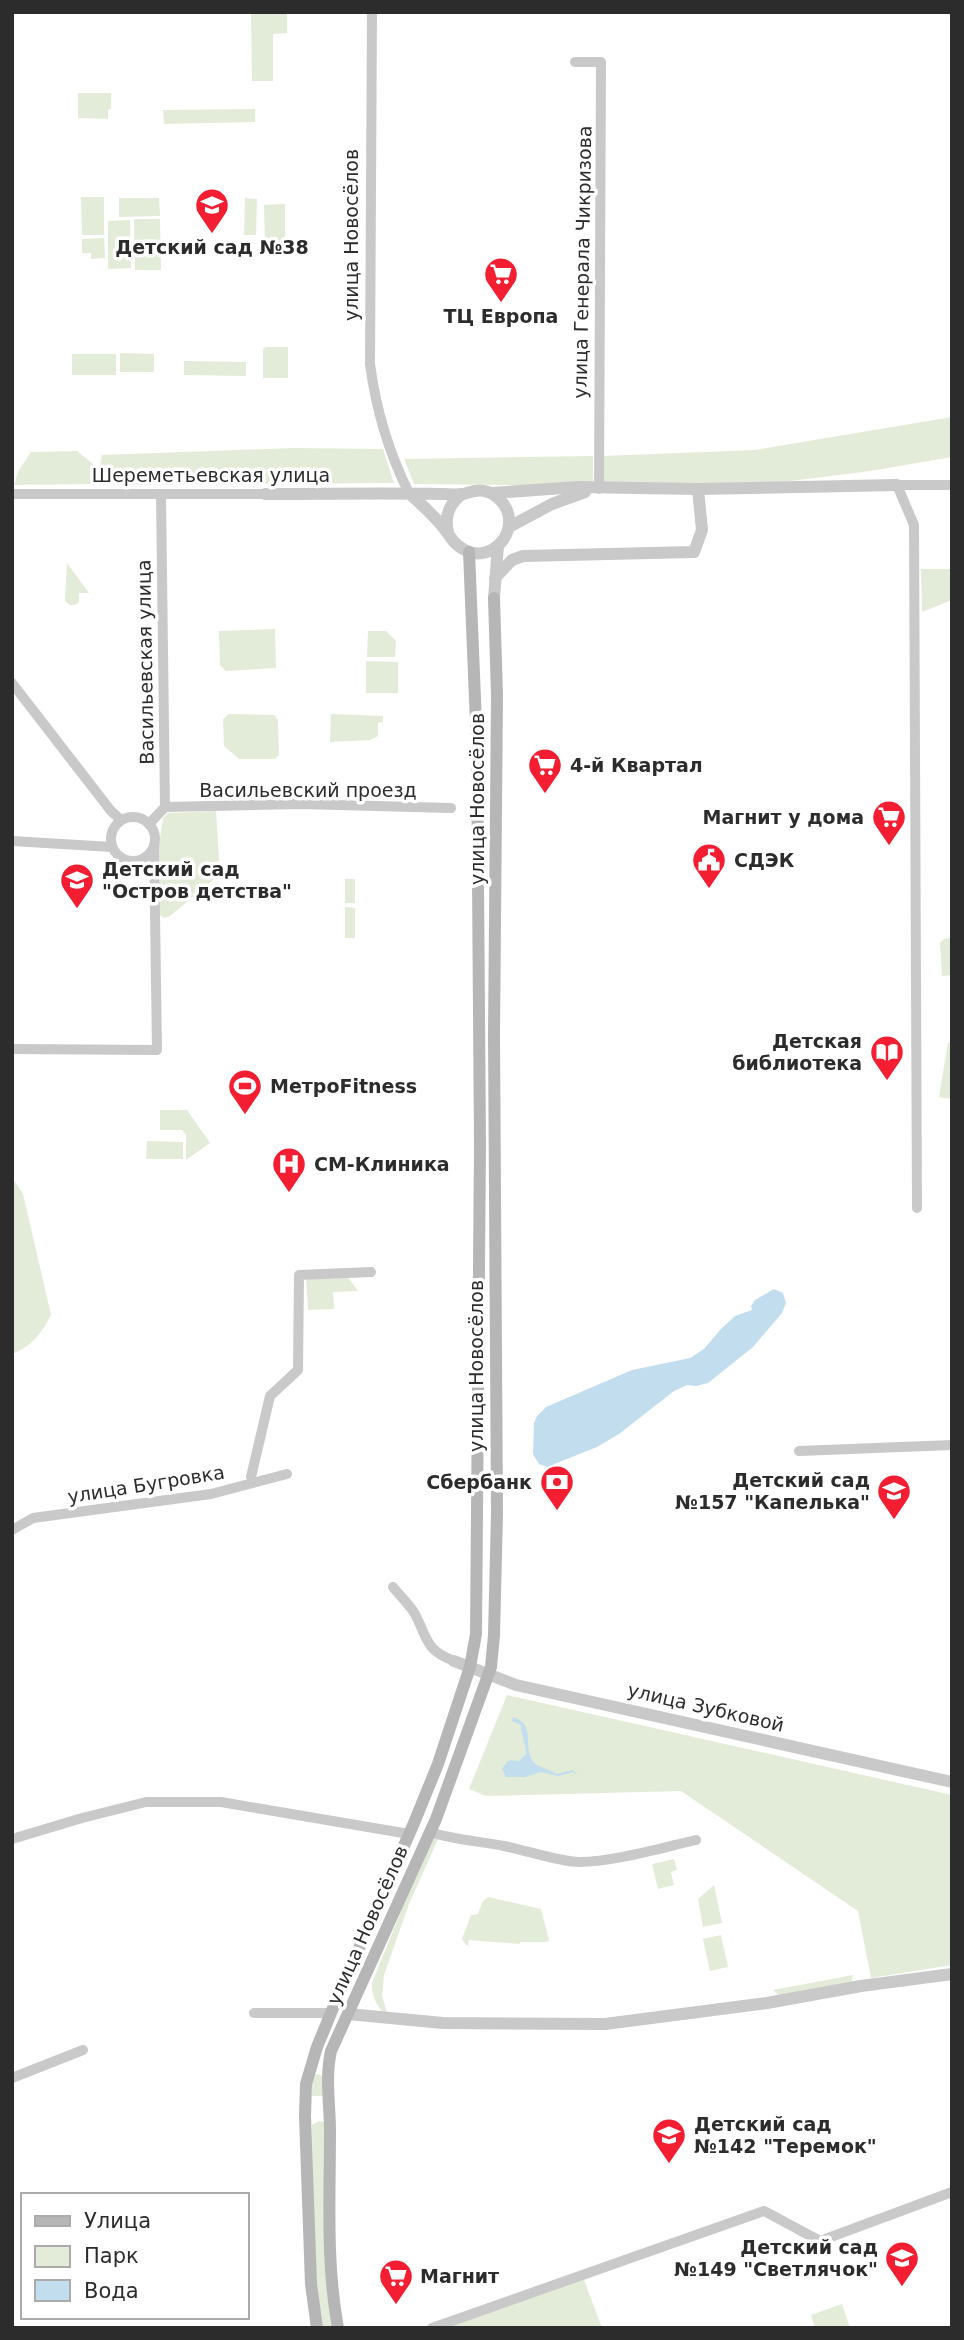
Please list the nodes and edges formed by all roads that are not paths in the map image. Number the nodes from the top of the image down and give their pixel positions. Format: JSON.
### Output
{"nodes":[{"id":1,"x":372,"y":12,"type":"edge"},
{"id":2,"x":575,"y":62,"type":"dead end"},
{"id":3,"x":897,"y":485,"type":"junction"},
{"id":4,"x":952,"y":485,"type":"edge"},
{"id":5,"x":599,"y":489,"type":"junction"},
{"id":6,"x":698,"y":489,"type":"junction"},
{"id":7,"x":409,"y":493,"type":"junction"},
{"id":8,"x":492,"y":493,"type":"junction"},
{"id":9,"x":12,"y":494,"type":"edge"},
{"id":10,"x":161,"y":494,"type":"junction"},
{"id":11,"x":265,"y":494,"type":"joint"},
{"id":12,"x":462,"y":494,"type":"junction"},
{"id":13,"x":509,"y":527,"type":"junction"},
{"id":14,"x":448,"y":533,"type":"junction"},
{"id":15,"x":499,"y":545,"type":"junction"},
{"id":16,"x":469,"y":552,"type":"junction"},
{"id":17,"x":523,"y":556,"type":"junction"},
{"id":18,"x":495,"y":578,"type":"junction"},
{"id":19,"x":494,"y":598,"type":"joint"},
{"id":20,"x":12,"y":683,"type":"edge"},
{"id":21,"x":165,"y":807,"type":"junction"},
{"id":22,"x":451,"y":808,"type":"dead end"},
{"id":23,"x":121,"y":820,"type":"junction"},
{"id":24,"x":149,"y":824,"type":"junction"},
{"id":25,"x":12,"y":841,"type":"edge"},
{"id":26,"x":155,"y":845,"type":"junction"},
{"id":27,"x":111,"y":847,"type":"junction"},
{"id":28,"x":12,"y":1049,"type":"edge"},
{"id":29,"x":917,"y":1208,"type":"dead end"},
{"id":30,"x":371,"y":1272,"type":"dead end"},
{"id":31,"x":952,"y":1445,"type":"edge"},
{"id":32,"x":799,"y":1451,"type":"dead end"},
{"id":33,"x":287,"y":1474,"type":"dead end"},
{"id":34,"x":251,"y":1477,"type":"dead end"},
{"id":35,"x":12,"y":1530,"type":"edge"},
{"id":36,"x":393,"y":1587,"type":"dead end"},
{"id":37,"x":454,"y":1661,"type":"joint"},
{"id":38,"x":470,"y":1667,"type":"junction"},
{"id":39,"x":488,"y":1675,"type":"junction"},
{"id":40,"x":952,"y":1782,"type":"edge"},
{"id":41,"x":430,"y":1832,"type":"junction"},
{"id":42,"x":409,"y":1834,"type":"junction"},
{"id":43,"x":12,"y":1839,"type":"edge"},
{"id":44,"x":696,"y":1840,"type":"dead end"},
{"id":45,"x":952,"y":1975,"type":"edge"},
{"id":46,"x":254,"y":2013,"type":"dead end"},
{"id":47,"x":331,"y":2013,"type":"junction"},
{"id":48,"x":348,"y":2014,"type":"junction"},
{"id":49,"x":83,"y":2050,"type":"dead end"},
{"id":50,"x":12,"y":2078,"type":"edge"},
{"id":51,"x":952,"y":2192,"type":"edge"},
{"id":52,"x":317,"y":2328,"type":"edge"},
{"id":53,"x":338,"y":2328,"type":"edge"},
{"id":54,"x":432,"y":2328,"type":"edge"}],
"edges":[{"from":1,"to":7,"type":"street","name":"улица Новосёлов"},
{"from":2,"to":5,"type":"street","name":"улица Генерала Чикризова"},
{"from":3,"to":4,"type":"street"},
{"from":3,"to":6,"type":"street"},
{"from":3,"to":29,"type":"street"},
{"from":5,"to":6,"type":"street"},
{"from":5,"to":8,"type":"street"},
{"from":5,"to":13,"type":"street"},
{"from":6,"to":17,"type":"street"},
{"from":7,"to":11,"type":"street","name":"Шереметьевская улица"},
{"from":7,"to":12,"type":"street","name":"Шереметьевская улица"},
{"from":7,"to":14,"type":"street"},
{"from":8,"to":12,"type":"street"},
{"from":8,"to":13,"type":"street"},
{"from":9,"to":10,"type":"street","name":"Шереметьевская улица"},
{"from":10,"to":11,"type":"street","name":"Шереметьевская улица"},
{"from":10,"to":21,"type":"street","name":"Васильевская улица"},
{"from":12,"to":14,"type":"street"},
{"from":13,"to":15,"type":"street"},
{"from":14,"to":16,"type":"street"},
{"from":15,"to":16,"type":"street"},
{"from":15,"to":17,"type":"street"},
{"from":15,"to":18,"type":"street","name":"улица Новосёлов"},
{"from":16,"to":38,"type":"main road","name":"улица Новосёлов"},
{"from":17,"to":18,"type":"street"},
{"from":18,"to":19,"type":"street","name":"улица Новосёлов"},
{"from":19,"to":39,"type":"main road","name":"улица Новосёлов"},
{"from":20,"to":23,"type":"street"},
{"from":21,"to":22,"type":"street","name":"Васильевский проезд"},
{"from":21,"to":24,"type":"street"},
{"from":23,"to":24,"type":"street"},
{"from":23,"to":27,"type":"street"},
{"from":24,"to":26,"type":"street"},
{"from":25,"to":27,"type":"street"},
{"from":26,"to":27,"type":"street"},
{"from":26,"to":28,"type":"street"},
{"from":30,"to":34,"type":"street"},
{"from":31,"to":32,"type":"street"},
{"from":33,"to":35,"type":"street","name":"улица Бугровка"},
{"from":36,"to":37,"type":"street"},
{"from":37,"to":38,"type":"street","name":"улица Зубковой"},
{"from":38,"to":39,"type":"street","name":"улица Зубковой"},
{"from":38,"to":42,"type":"main road","name":"улица Новосёлов"},
{"from":39,"to":40,"type":"street","name":"улица Зубковой"},
{"from":39,"to":41,"type":"main road","name":"улица Новосёлов"},
{"from":41,"to":44,"type":"street"},
{"from":41,"to":48,"type":"main road","name":"улица Новосёлов"},
{"from":42,"to":43,"type":"street"},
{"from":42,"to":47,"type":"main road","name":"улица Новосёлов"},
{"from":45,"to":48,"type":"street"},
{"from":46,"to":47,"type":"street"},
{"from":47,"to":52,"type":"main road","name":"улица Новосёлов"},
{"from":48,"to":53,"type":"main road","name":"улица Новосёлов"},
{"from":49,"to":50,"type":"street"},
{"from":51,"to":54,"type":"street"}]}
